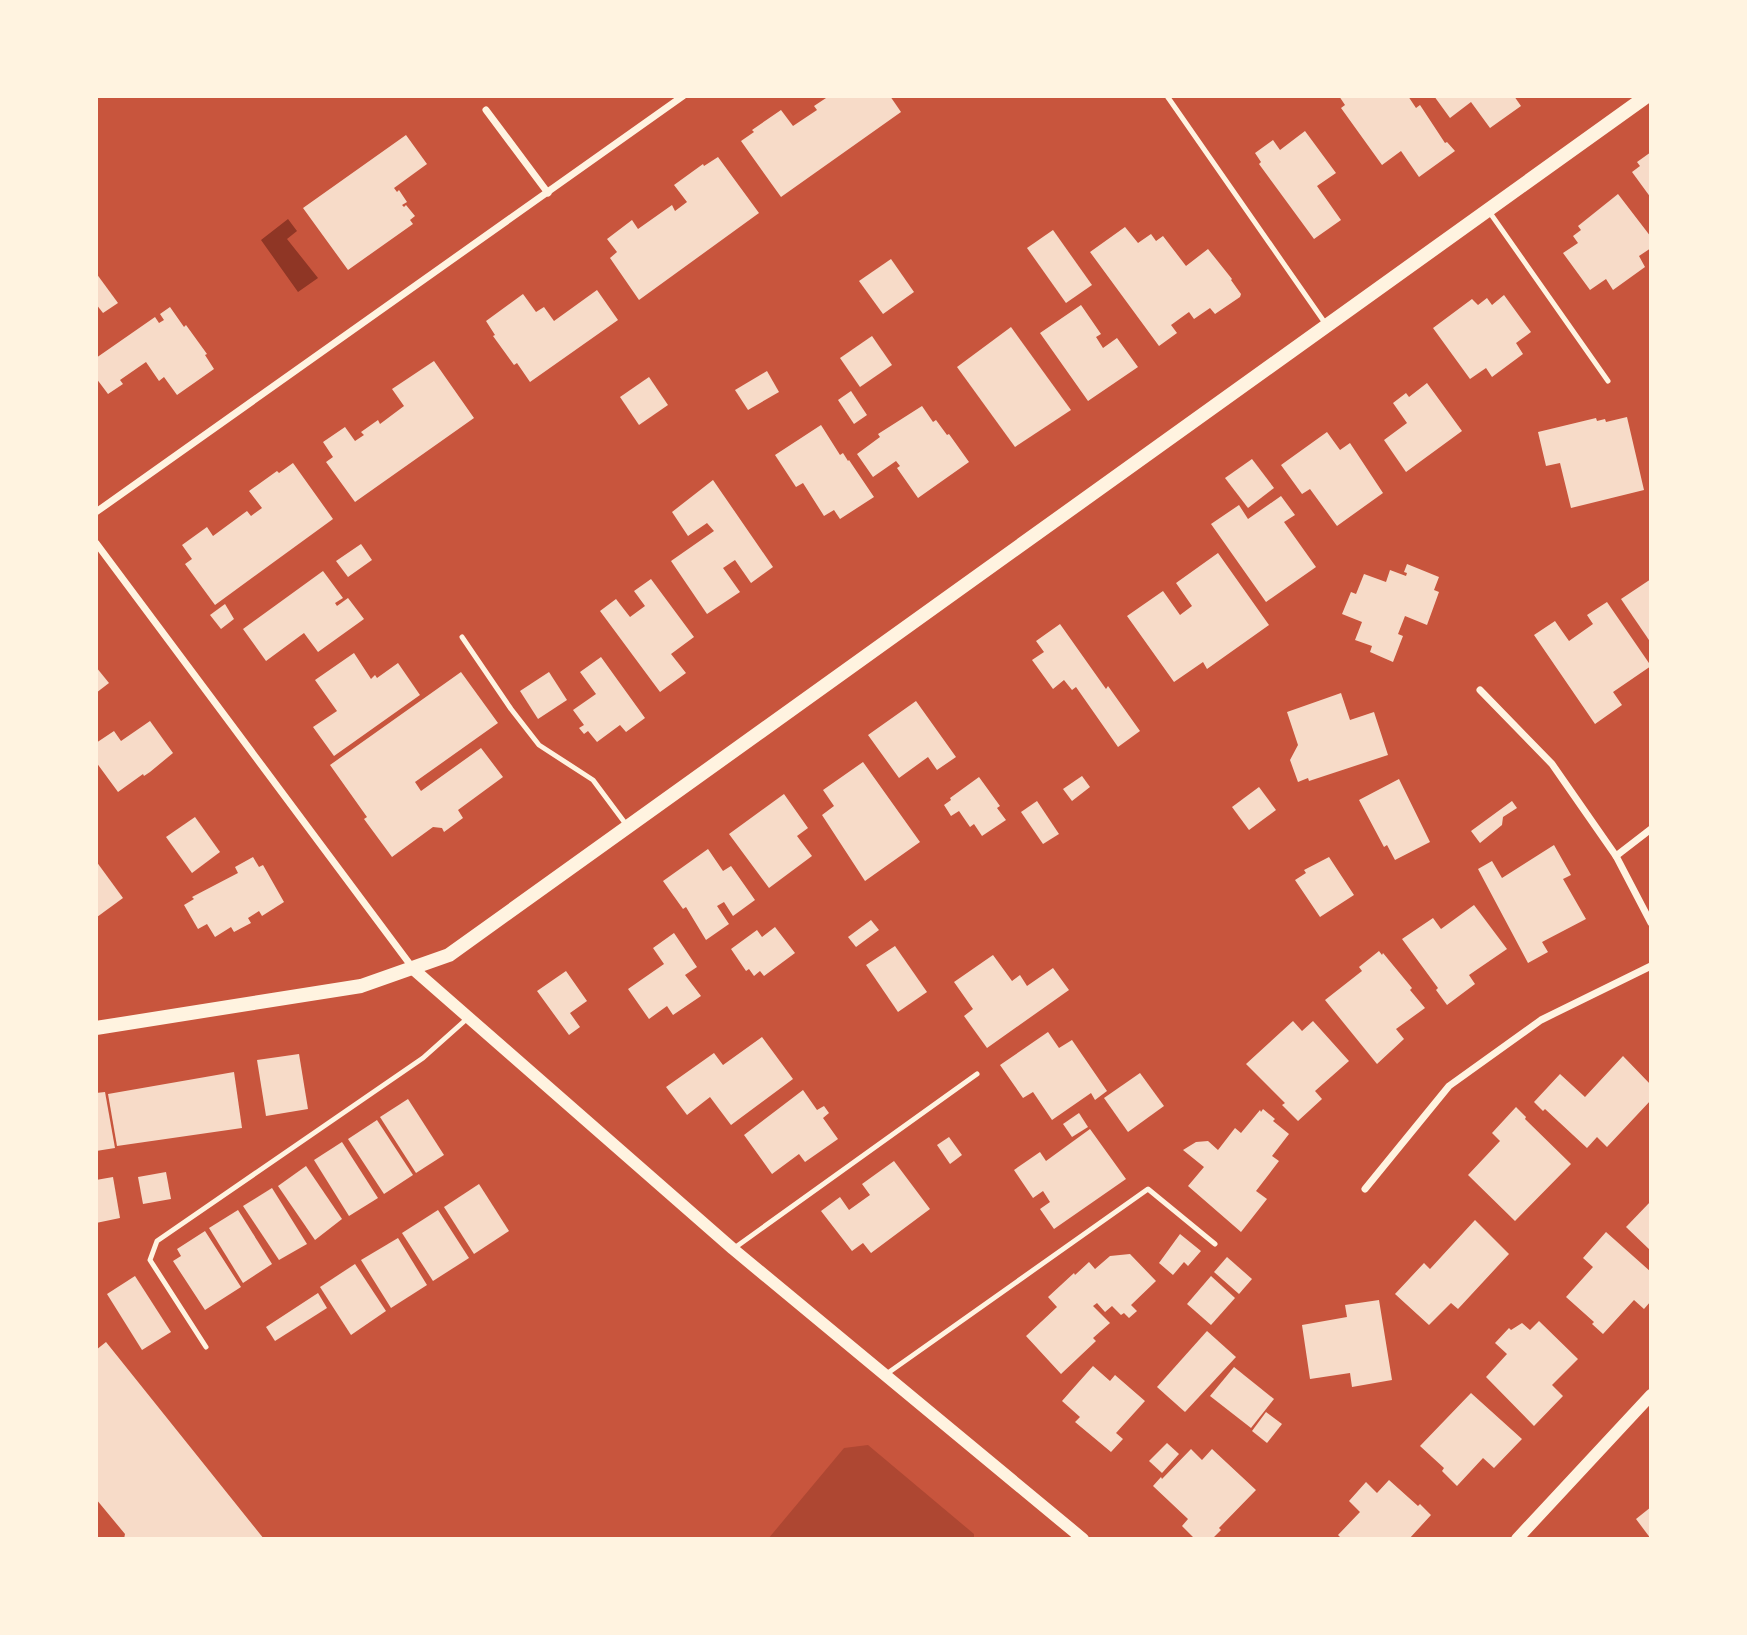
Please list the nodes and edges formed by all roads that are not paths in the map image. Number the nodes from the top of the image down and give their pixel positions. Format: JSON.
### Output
{"nodes":[{"id":1,"x":683,"y":96,"type":"edge"},
{"id":2,"x":1167,"y":96,"type":"edge"},
{"id":3,"x":1647,"y":96,"type":"edge"},
{"id":4,"x":486,"y":110,"type":"dead end"},
{"id":5,"x":548,"y":193,"type":"junction"},
{"id":6,"x":1488,"y":210,"type":"junction"},
{"id":7,"x":1327,"y":326,"type":"junction"},
{"id":8,"x":1608,"y":382,"type":"dead end"},
{"id":9,"x":96,"y":512,"type":"edge"},
{"id":10,"x":96,"y":543,"type":"edge"},
{"id":11,"x":462,"y":637,"type":"dead end"},
{"id":12,"x":1480,"y":690,"type":"dead end"},
{"id":13,"x":628,"y":827,"type":"junction"},
{"id":14,"x":1651,"y":828,"type":"edge"},
{"id":15,"x":1616,"y":856,"type":"junction"},
{"id":16,"x":1651,"y":923,"type":"edge"},
{"id":17,"x":1651,"y":966,"type":"edge"},
{"id":18,"x":412,"y":968,"type":"junction"},
{"id":19,"x":469,"y":1017,"type":"junction"},
{"id":20,"x":96,"y":1028,"type":"edge"},
{"id":21,"x":977,"y":1074,"type":"dead end"},
{"id":22,"x":1365,"y":1189,"type":"dead end"},
{"id":23,"x":1215,"y":1244,"type":"dead end"},
{"id":24,"x":733,"y":1249,"type":"junction"},
{"id":25,"x":206,"y":1347,"type":"dead end"},
{"id":26,"x":885,"y":1375,"type":"junction"},
{"id":27,"x":1651,"y":1395,"type":"edge"},
{"id":28,"x":1083,"y":1539,"type":"edge"},
{"id":29,"x":1517,"y":1539,"type":"edge"}],
"edges":[{"from":1,"to":5,"type":"street"},
{"from":2,"to":7,"type":"lane"},
{"from":3,"to":6,"type":"main road"},
{"from":4,"to":5,"type":"street"},
{"from":5,"to":9,"type":"street"},
{"from":6,"to":7,"type":"main road"},
{"from":6,"to":8,"type":"lane"},
{"from":7,"to":13,"type":"main road"},
{"from":10,"to":18,"type":"street"},
{"from":11,"to":13,"type":"lane"},
{"from":12,"to":15,"type":"street"},
{"from":13,"to":18,"type":"main road"},
{"from":14,"to":15,"type":"street"},
{"from":15,"to":16,"type":"street"},
{"from":17,"to":22,"type":"street"},
{"from":18,"to":19,"type":"street"},
{"from":18,"to":20,"type":"main road"},
{"from":19,"to":24,"type":"street"},
{"from":19,"to":25,"type":"lane"},
{"from":21,"to":24,"type":"lane"},
{"from":23,"to":26,"type":"lane"},
{"from":24,"to":26,"type":"street"},
{"from":26,"to":28,"type":"street"},
{"from":27,"to":29,"type":"street"}]}
